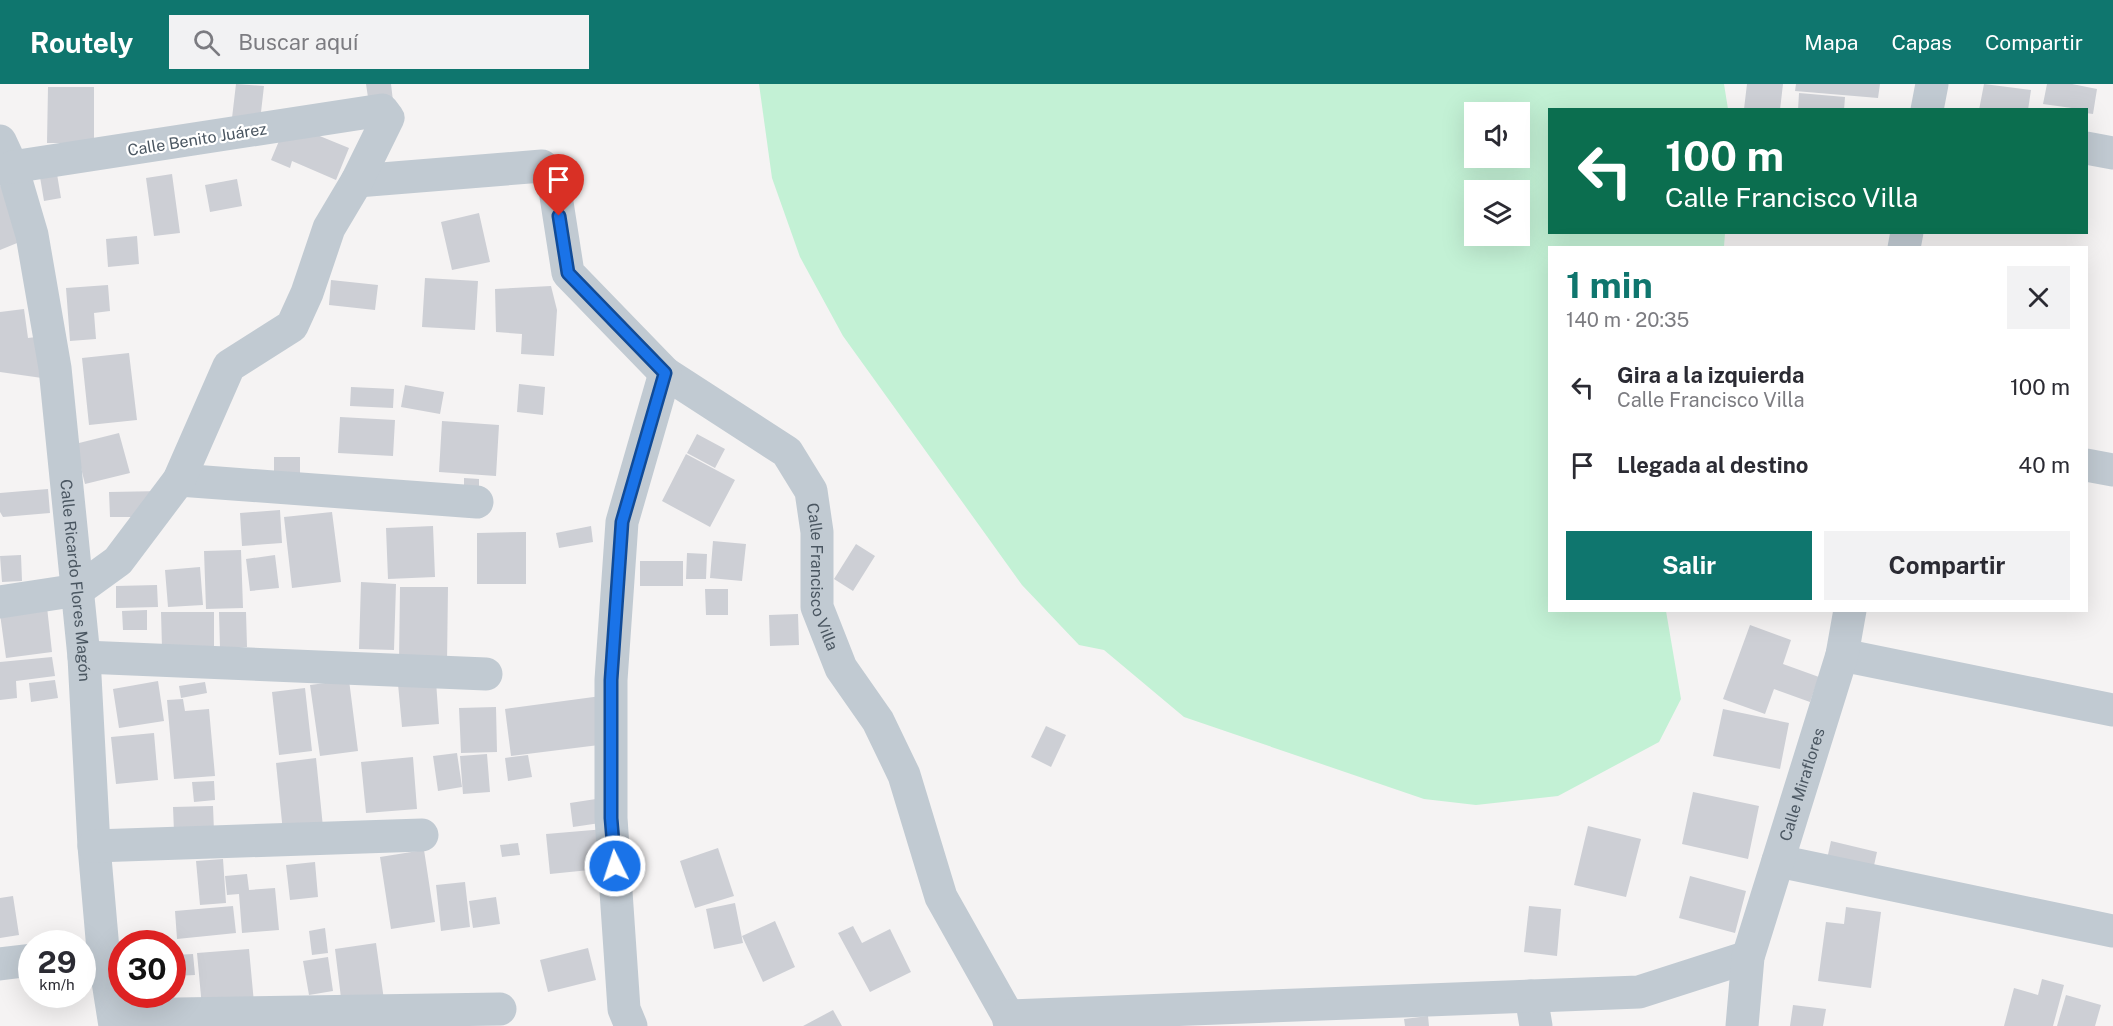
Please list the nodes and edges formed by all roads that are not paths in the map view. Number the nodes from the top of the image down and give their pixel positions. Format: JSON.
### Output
{"nodes":[{"id":1,"x":1932,"y":84,"type":"edge"},
{"id":2,"x":1927,"y":108,"type":"edge"},
{"id":3,"x":2088,"y":148,"type":"edge"},
{"id":4,"x":2113,"y":153,"type":"edge"},
{"id":5,"x":6,"y":154,"type":"edge"},
{"id":6,"x":357,"y":181,"type":"junction"},
{"id":7,"x":665,"y":373,"type":"junction"},
{"id":8,"x":2088,"y":465,"type":"edge"},
{"id":9,"x":2113,"y":470,"type":"edge"},
{"id":10,"x":179,"y":480,"type":"junction"},
{"id":11,"x":477,"y":502,"type":"dead end"},
{"id":12,"x":78,"y":590,"type":"junction"},
{"id":13,"x":0,"y":602,"type":"edge"},
{"id":14,"x":1850,"y":612,"type":"edge"},
{"id":15,"x":1842,"y":655,"type":"junction"},
{"id":16,"x":84,"y":657,"type":"junction"},
{"id":17,"x":486,"y":674,"type":"dead end"},
{"id":18,"x":2113,"y":710,"type":"edge"},
{"id":19,"x":422,"y":835,"type":"dead end"},
{"id":20,"x":93,"y":846,"type":"junction"},
{"id":21,"x":1778,"y":861,"type":"junction"},
{"id":22,"x":93,"y":930,"type":"edge"},
{"id":23,"x":2113,"y":931,"type":"edge"},
{"id":24,"x":1748,"y":957,"type":"junction"},
{"id":25,"x":96,"y":961,"type":"edge"},
{"id":26,"x":18,"y":962,"type":"edge"},
{"id":27,"x":0,"y":964,"type":"edge"},
{"id":28,"x":500,"y":1009,"type":"dead end"},
{"id":29,"x":1533,"y":1011,"type":"edge"},
{"id":30,"x":1376,"y":1013,"type":"edge"},
{"id":31,"x":1190,"y":1018,"type":"edge"},
{"id":32,"x":115,"y":1021,"type":"edge"},
{"id":33,"x":1009,"y":1021,"type":"edge"},
{"id":34,"x":631,"y":1026,"type":"edge"},
{"id":35,"x":1742,"y":1026,"type":"edge"}],
"edges":[{"from":1,"to":2,"type":"street"},
{"from":3,"to":4,"type":"street"},
{"from":5,"to":6,"type":"street","name":"Calle Benito Juárez"},
{"from":5,"to":12,"type":"street","name":"Calle Ricardo Flores Magón"},
{"from":6,"to":7,"type":"street","name":"Calle Francisco Villa"},
{"from":6,"to":10,"type":"street"},
{"from":7,"to":33,"type":"street","name":"Calle Francisco Villa"},
{"from":7,"to":34,"type":"street"},
{"from":8,"to":9,"type":"street"},
{"from":10,"to":11,"type":"street"},
{"from":10,"to":12,"type":"street"},
{"from":12,"to":13,"type":"street"},
{"from":12,"to":16,"type":"street","name":"Calle Ricardo Flores Magón"},
{"from":14,"to":15,"type":"street","name":"Calle Miraflores"},
{"from":15,"to":18,"type":"street"},
{"from":15,"to":21,"type":"street","name":"Calle Miraflores"},
{"from":16,"to":17,"type":"street"},
{"from":16,"to":20,"type":"street","name":"Calle Ricardo Flores Magón"},
{"from":19,"to":20,"type":"street"},
{"from":20,"to":22,"type":"street","name":"Calle Ricardo Flores Magón"},
{"from":21,"to":23,"type":"street"},
{"from":21,"to":24,"type":"street","name":"Calle Miraflores"},
{"from":24,"to":29,"type":"street"},
{"from":24,"to":35,"type":"street","name":"Calle Miraflores"},
{"from":25,"to":32,"type":"street","name":"Calle Ricardo Flores Magón"},
{"from":26,"to":27,"type":"street"},
{"from":28,"to":32,"type":"street"},
{"from":29,"to":30,"type":"street"},
{"from":30,"to":31,"type":"street"},
{"from":31,"to":33,"type":"street"}]}
